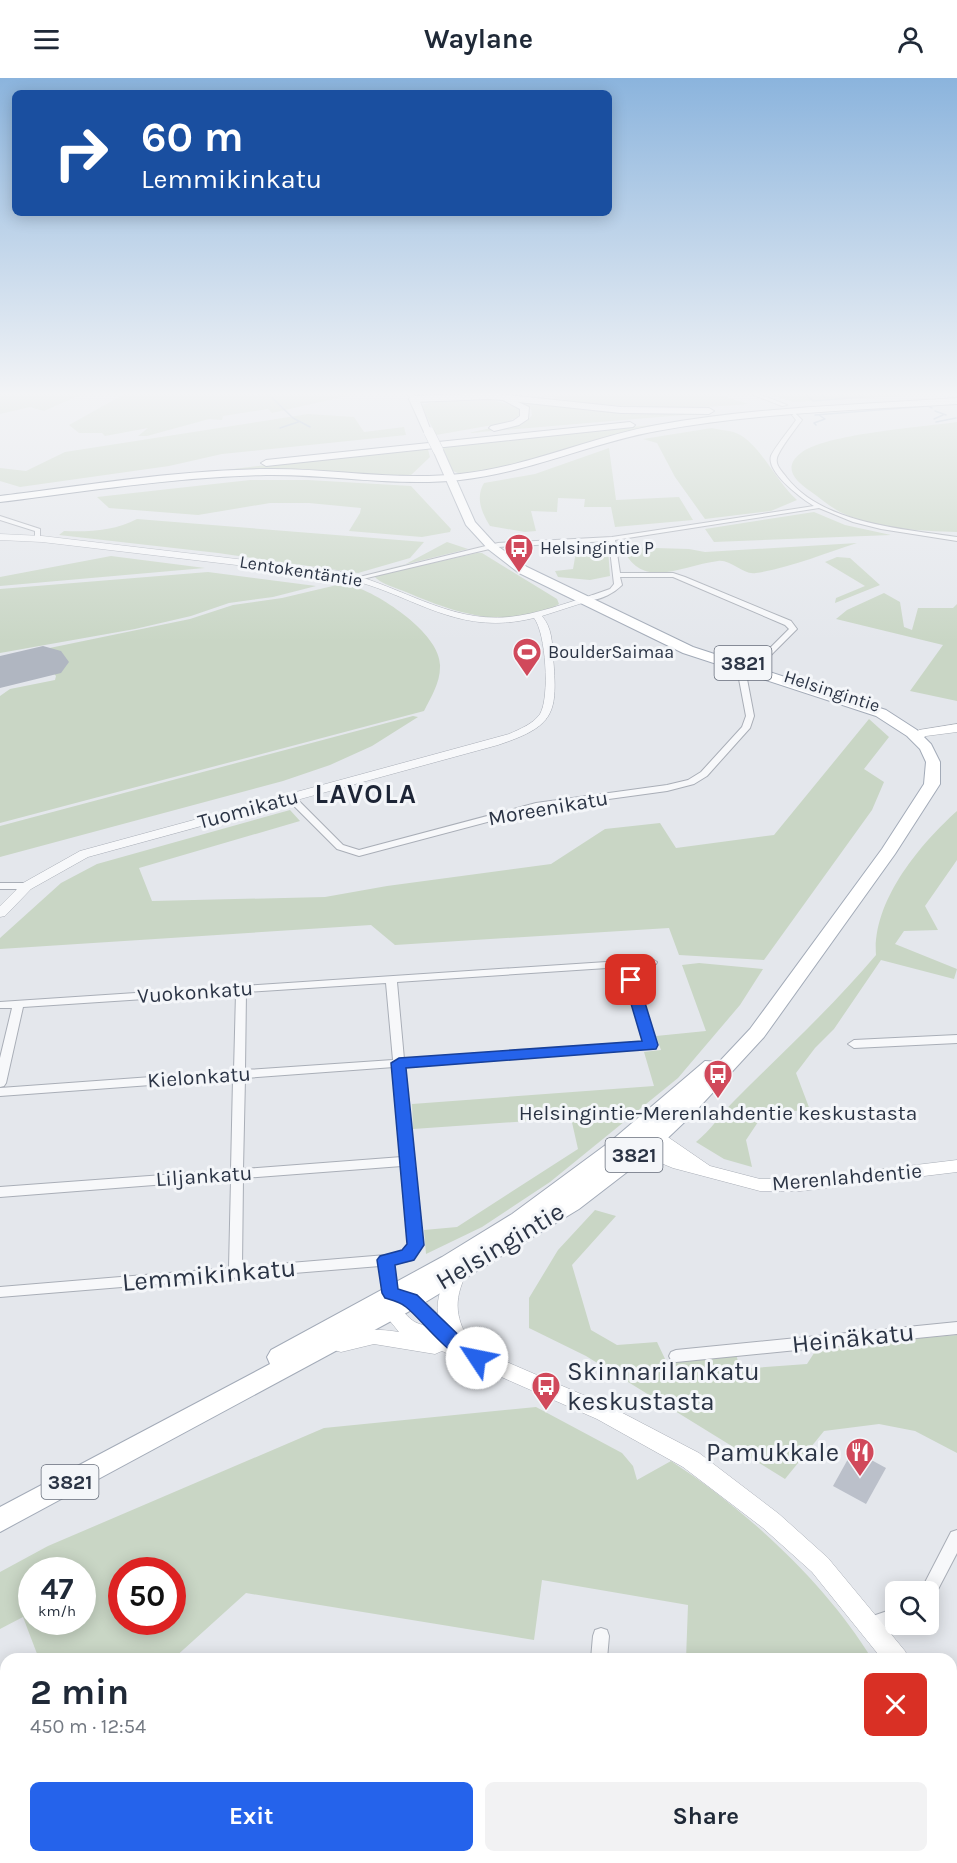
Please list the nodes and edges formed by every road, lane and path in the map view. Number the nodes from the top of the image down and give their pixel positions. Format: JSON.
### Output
{"nodes":[{"id":1,"x":141,"y":475,"type":"edge"},
{"id":2,"x":174,"y":475,"type":"edge"},
{"id":3,"x":221,"y":475,"type":"edge"},
{"id":4,"x":336,"y":475,"type":"edge"},
{"id":5,"x":468,"y":475,"type":"edge"},
{"id":6,"x":782,"y":475,"type":"edge"},
{"id":7,"x":450,"y":478,"type":"junction"},
{"id":8,"x":0,"y":495,"type":"edge"},
{"id":9,"x":0,"y":499,"type":"edge"},
{"id":10,"x":817,"y":507,"type":"junction"},
{"id":11,"x":0,"y":518,"type":"edge"},
{"id":12,"x":0,"y":537,"type":"edge"},
{"id":13,"x":38,"y":538,"type":"junction"},
{"id":14,"x":612,"y":539,"type":"junction"},
{"id":15,"x":957,"y":539,"type":"edge"},
{"id":16,"x":492,"y":547,"type":"junction"},
{"id":17,"x":619,"y":575,"type":"junction"},
{"id":18,"x":355,"y":579,"type":"junction"},
{"id":19,"x":588,"y":600,"type":"junction"},
{"id":20,"x":538,"y":616,"type":"junction"},
{"id":21,"x":753,"y":669,"type":"junction"},
{"id":22,"x":957,"y":730,"type":"edge"},
{"id":23,"x":922,"y":736,"type":"junction"},
{"id":24,"x":291,"y":798,"type":"junction"},
{"id":25,"x":0,"y":886,"type":"edge"},
{"id":26,"x":27,"y":886,"type":"junction"},
{"id":27,"x":0,"y":913,"type":"edge"},
{"id":28,"x":652,"y":962,"type":"dead end"},
{"id":29,"x":627,"y":964,"type":"junction"},
{"id":30,"x":391,"y":979,"type":"junction"},
{"id":31,"x":242,"y":989,"type":"junction"},
{"id":32,"x":18,"y":1004,"type":"junction"},
{"id":33,"x":0,"y":1005,"type":"edge"},
{"id":34,"x":957,"y":1039,"type":"edge"},
{"id":35,"x":854,"y":1044,"type":"dead end"},
{"id":36,"x":399,"y":1063,"type":"junction"},
{"id":37,"x":239,"y":1075,"type":"junction"},
{"id":38,"x":0,"y":1083,"type":"edge"},
{"id":39,"x":0,"y":1092,"type":"edge"},
{"id":40,"x":645,"y":1139,"type":"junction"},
{"id":41,"x":408,"y":1161,"type":"junction"},
{"id":42,"x":957,"y":1166,"type":"edge"},
{"id":43,"x":236,"y":1174,"type":"junction"},
{"id":44,"x":0,"y":1192,"type":"edge"},
{"id":45,"x":386,"y":1260,"type":"junction"},
{"id":46,"x":458,"y":1272,"type":"junction"},
{"id":47,"x":235,"y":1273,"type":"junction"},
{"id":48,"x":0,"y":1292,"type":"edge"},
{"id":49,"x":397,"y":1301,"type":"junction"},
{"id":50,"x":957,"y":1328,"type":"edge"},
{"id":51,"x":465,"y":1352,"type":"junction"},
{"id":52,"x":676,"y":1356,"type":"dead end"},
{"id":53,"x":278,"y":1370,"type":"junction"},
{"id":54,"x":139,"y":1443,"type":"junction"},
{"id":55,"x":0,"y":1520,"type":"edge"},
{"id":56,"x":957,"y":1537,"type":"edge"},
{"id":57,"x":934,"y":1581,"type":"edge"},
{"id":58,"x":885,"y":1620,"type":"edge"},
{"id":59,"x":870,"y":1625,"type":"junction"},
{"id":60,"x":601,"y":1636,"type":"dead end"},
{"id":61,"x":600,"y":1653,"type":"edge"},
{"id":62,"x":892,"y":1653,"type":"edge"}],
"edges":[{"from":1,"to":8,"type":"main road"},
{"from":2,"to":9,"type":"main road"},
{"from":3,"to":9,"type":"main road"},
{"from":4,"to":7,"type":"main road"},
{"from":5,"to":7,"type":"main road"},
{"from":6,"to":10,"type":"street"},
{"from":7,"to":16,"type":"main road","name":"Helsingintie","number":"3821"},
{"from":10,"to":14,"type":"street"},
{"from":10,"to":15,"type":"street"},
{"from":11,"to":13,"type":"street"},
{"from":12,"to":13,"type":"street","name":"Lentokentäntie"},
{"from":13,"to":18,"type":"street","name":"Lentokentäntie"},
{"from":14,"to":16,"type":"street"},
{"from":14,"to":17,"type":"street"},
{"from":16,"to":18,"type":"street"},
{"from":16,"to":19,"type":"main road","name":"Helsingintie","number":"3821"},
{"from":17,"to":19,"type":"street"},
{"from":17,"to":21,"type":"street"},
{"from":18,"to":20,"type":"street","name":"Lentokentäntie"},
{"from":19,"to":20,"type":"street","name":"Lentokentäntie"},
{"from":19,"to":21,"type":"main road","name":"Helsingintie","number":"3821"},
{"from":20,"to":24,"type":"street","name":"Tuomikatu"},
{"from":21,"to":23,"type":"main road","name":"Helsingintie","number":"3821"},
{"from":21,"to":24,"type":"street","name":"Moreenikatu"},
{"from":22,"to":23,"type":"main road"},
{"from":23,"to":40,"type":"main road","name":"Helsingintie","number":"3821"},
{"from":24,"to":26,"type":"street","name":"Tuomikatu"},
{"from":25,"to":26,"type":"street"},
{"from":26,"to":27,"type":"street","name":"Tuomikatu"},
{"from":28,"to":29,"type":"street","name":"Vuokonkatu"},
{"from":29,"to":30,"type":"street","name":"Vuokonkatu"},
{"from":29,"to":36,"type":"street","name":"Kielonkatu"},
{"from":30,"to":31,"type":"street","name":"Vuokonkatu"},
{"from":30,"to":36,"type":"street","name":"Lemmikinkatu"},
{"from":31,"to":32,"type":"street","name":"Vuokonkatu"},
{"from":31,"to":37,"type":"street"},
{"from":32,"to":33,"type":"street","name":"Vuokonkatu"},
{"from":32,"to":38,"type":"street"},
{"from":34,"to":35,"type":"street"},
{"from":36,"to":37,"type":"street","name":"Kielonkatu"},
{"from":36,"to":41,"type":"street","name":"Lemmikinkatu"},
{"from":37,"to":39,"type":"street","name":"Kielonkatu"},
{"from":37,"to":43,"type":"street"},
{"from":40,"to":42,"type":"main road","name":"Merenlahdentie"},
{"from":40,"to":46,"type":"main road","name":"Helsingintie","number":"3821"},
{"from":40,"to":49,"type":"main road","name":"Helsingintie","number":"3821"},
{"from":41,"to":43,"type":"street","name":"Liljankatu"},
{"from":41,"to":45,"type":"street","name":"Lemmikinkatu"},
{"from":43,"to":44,"type":"street","name":"Liljankatu"},
{"from":43,"to":47,"type":"street"},
{"from":45,"to":47,"type":"street","name":"Lemmikinkatu"},
{"from":45,"to":49,"type":"street"},
{"from":46,"to":49,"type":"main road","name":"Helsingintie","number":"3821"},
{"from":46,"to":51,"type":"main road"},
{"from":47,"to":48,"type":"street","name":"Lemmikinkatu"},
{"from":49,"to":51,"type":"main road"},
{"from":49,"to":53,"type":"main road","name":"Helsingintie","number":"3821"},
{"from":49,"to":54,"type":"main road","name":"Helsingintie","number":"3821"},
{"from":50,"to":52,"type":"street","name":"Heinäkatu"},
{"from":51,"to":53,"type":"main road"},
{"from":51,"to":59,"type":"main road"},
{"from":53,"to":54,"type":"main road","name":"Helsingintie","number":"3821"},
{"from":54,"to":55,"type":"main road","name":"Helsingintie","number":"3821"},
{"from":56,"to":57,"type":"street"},
{"from":58,"to":59,"type":"street"},
{"from":59,"to":62,"type":"main road"},
{"from":60,"to":61,"type":"street"}]}
